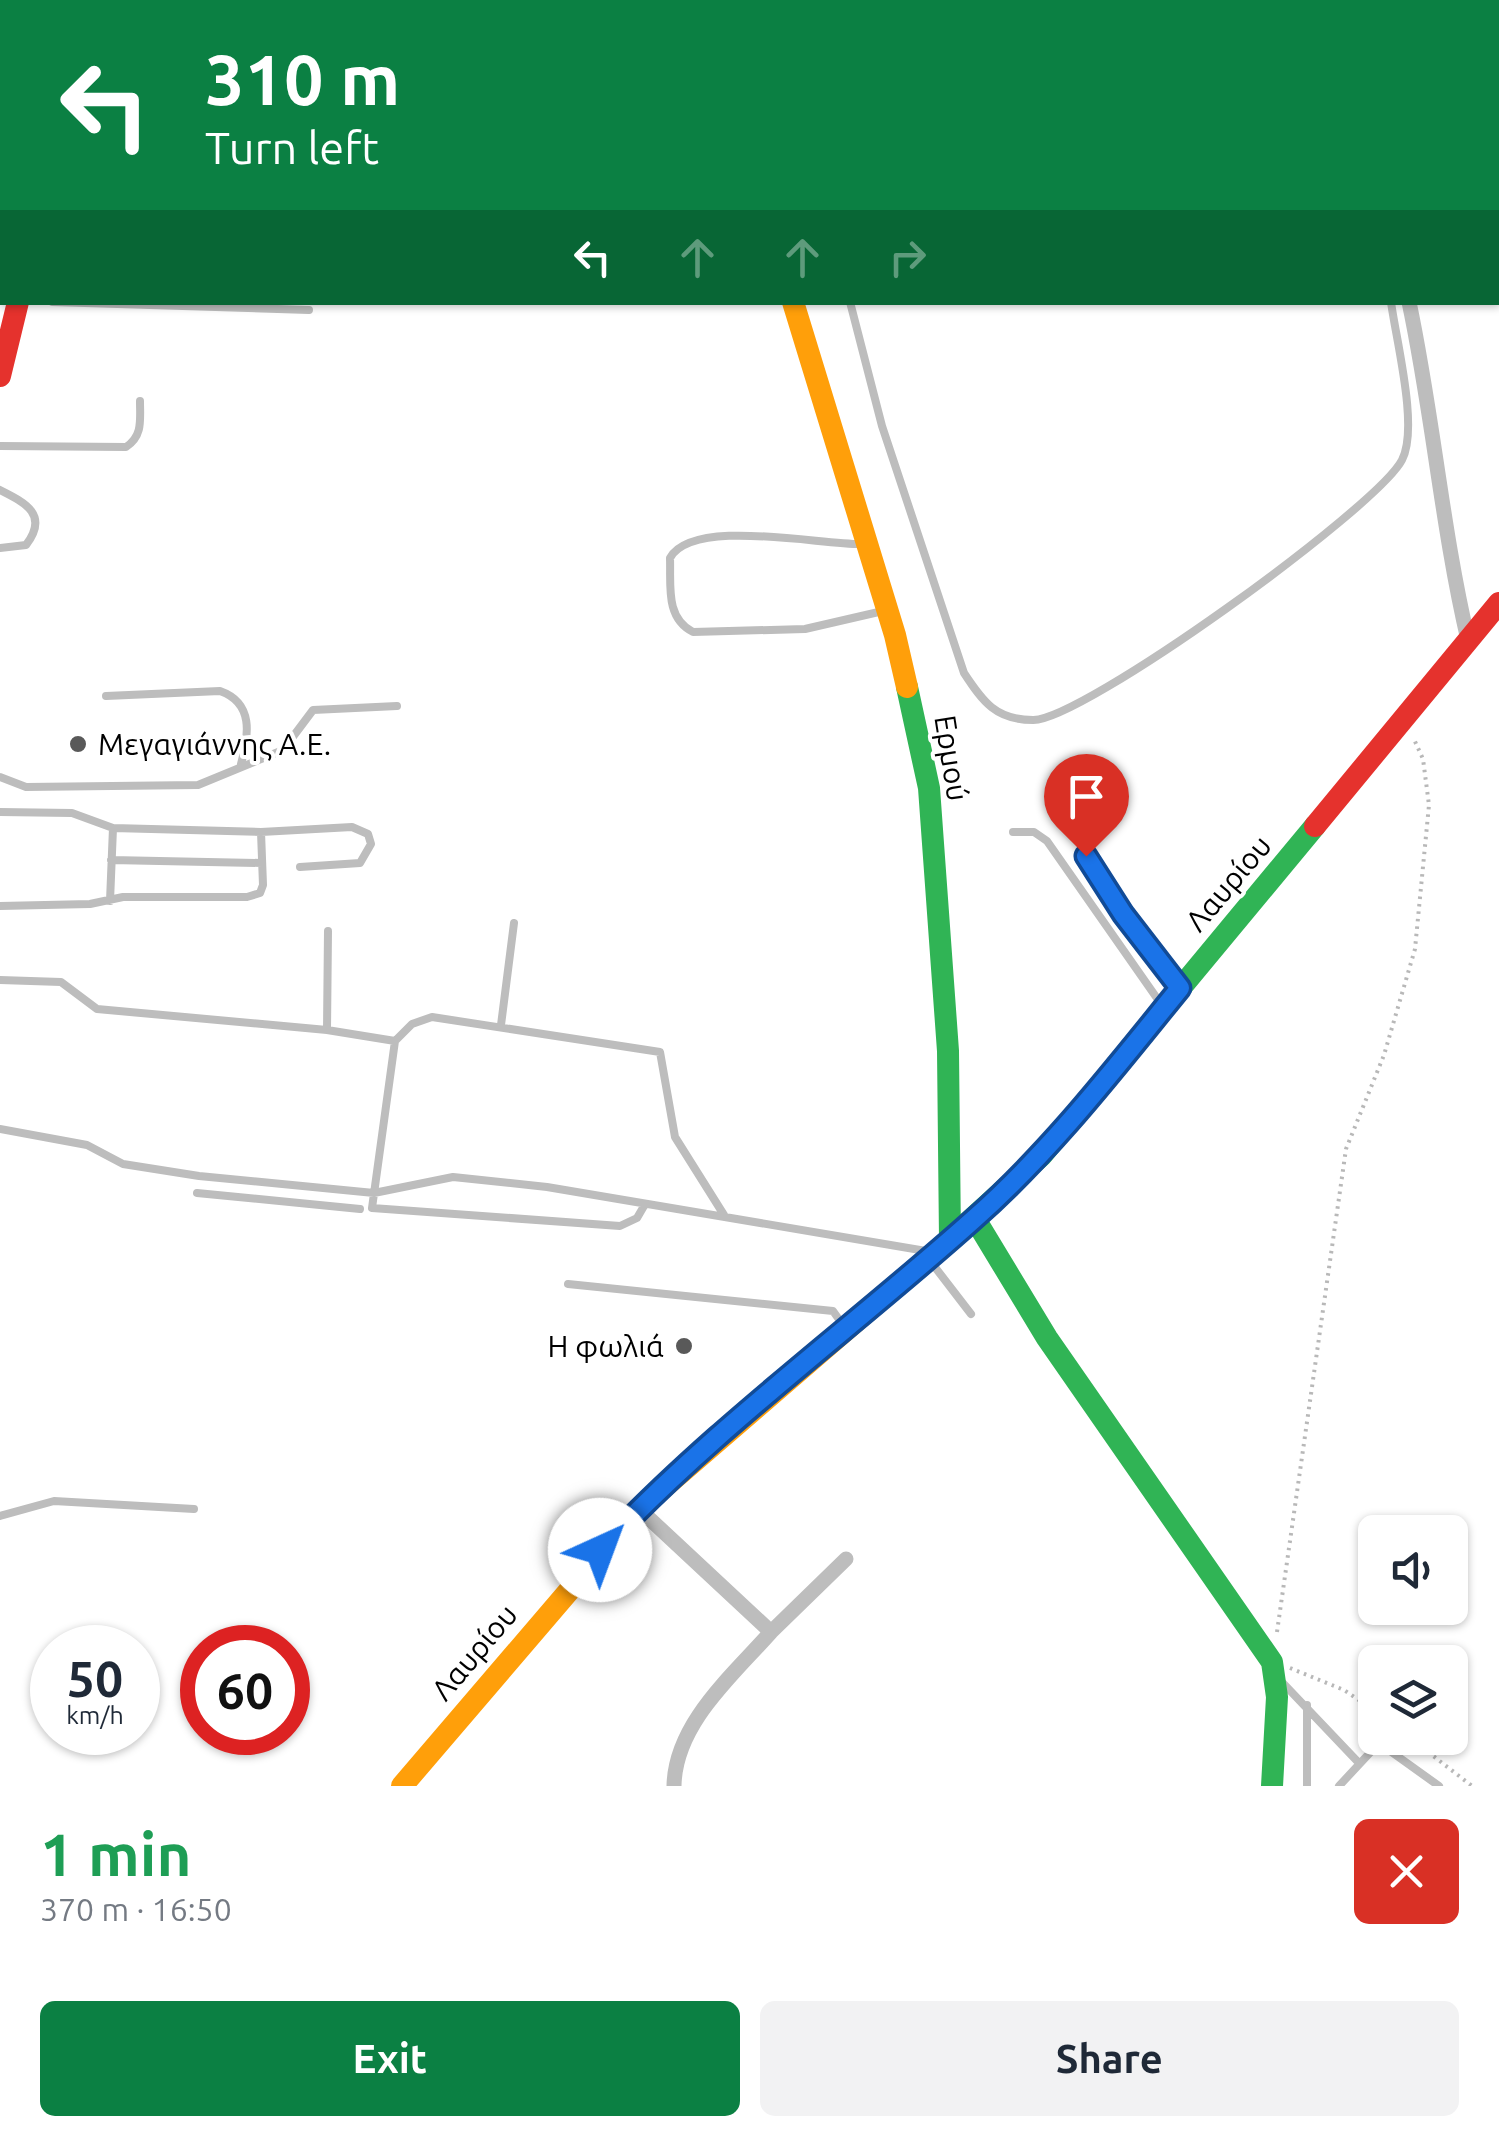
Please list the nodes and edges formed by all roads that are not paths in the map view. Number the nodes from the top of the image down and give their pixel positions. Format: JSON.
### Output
{"nodes":[{"id":1,"x":17,"y":305,"type":"edge"},
{"id":2,"x":149,"y":305,"type":"edge"},
{"id":3,"x":794,"y":305,"type":"edge"},
{"id":4,"x":851,"y":305,"type":"edge"},
{"id":5,"x":1391,"y":305,"type":"edge"},
{"id":6,"x":1411,"y":305,"type":"edge"},
{"id":7,"x":310,"y":310,"type":"dead end"},
{"id":8,"x":3,"y":348,"type":"edge"},
{"id":9,"x":0,"y":376,"type":"edge"},
{"id":10,"x":140,"y":401,"type":"dead end"},
{"id":11,"x":0,"y":446,"type":"edge"},
{"id":12,"x":0,"y":490,"type":"edge"},
{"id":13,"x":868,"y":544,"type":"junction"},
{"id":14,"x":0,"y":548,"type":"edge"},
{"id":15,"x":1499,"y":603,"type":"edge"},
{"id":16,"x":887,"y":609,"type":"junction"},
{"id":17,"x":1468,"y":640,"type":"junction"},
{"id":18,"x":106,"y":696,"type":"dead end"},
{"id":19,"x":397,"y":706,"type":"dead end"},
{"id":20,"x":241,"y":764,"type":"junction"},
{"id":21,"x":0,"y":777,"type":"edge"},
{"id":22,"x":0,"y":812,"type":"edge"},
{"id":23,"x":1093,"y":822,"type":"dead end"},
{"id":24,"x":113,"y":828,"type":"junction"},
{"id":25,"x":262,"y":832,"type":"junction"},
{"id":26,"x":1012,"y":832,"type":"dead end"},
{"id":27,"x":112,"y":860,"type":"junction"},
{"id":28,"x":262,"y":863,"type":"junction"},
{"id":29,"x":300,"y":867,"type":"dead end"},
{"id":30,"x":110,"y":901,"type":"junction"},
{"id":31,"x":0,"y":906,"type":"edge"},
{"id":32,"x":514,"y":923,"type":"dead end"},
{"id":33,"x":328,"y":932,"type":"dead end"},
{"id":34,"x":0,"y":980,"type":"edge"},
{"id":35,"x":1180,"y":988,"type":"junction"},
{"id":36,"x":1164,"y":1008,"type":"junction"},
{"id":37,"x":501,"y":1025,"type":"junction"},
{"id":38,"x":327,"y":1030,"type":"junction"},
{"id":39,"x":395,"y":1042,"type":"junction"},
{"id":40,"x":0,"y":1129,"type":"edge"},
{"id":41,"x":264,"y":1182,"type":"junction"},
{"id":42,"x":198,"y":1193,"type":"dead end"},
{"id":43,"x":374,"y":1193,"type":"junction"},
{"id":44,"x":263,"y":1200,"type":"junction"},
{"id":45,"x":644,"y":1206,"type":"junction"},
{"id":46,"x":360,"y":1208,"type":"dead end"},
{"id":47,"x":724,"y":1214,"type":"junction"},
{"id":48,"x":975,"y":1218,"type":"junction"},
{"id":49,"x":938,"y":1250,"type":"junction"},
{"id":50,"x":568,"y":1284,"type":"dead end"},
{"id":51,"x":970,"y":1314,"type":"dead end"},
{"id":52,"x":846,"y":1328,"type":"junction"},
{"id":53,"x":194,"y":1509,"type":"dead end"},
{"id":54,"x":639,"y":1509,"type":"junction"},
{"id":55,"x":0,"y":1516,"type":"edge"},
{"id":56,"x":846,"y":1559,"type":"dead end"},
{"id":57,"x":581,"y":1572,"type":"junction"},
{"id":58,"x":586,"y":1600,"type":"dead end"},
{"id":59,"x":771,"y":1632,"type":"junction"},
{"id":60,"x":505,"y":1660,"type":"junction"},
{"id":61,"x":534,"y":1660,"type":"dead end"},
{"id":62,"x":1274,"y":1670,"type":"junction"},
{"id":63,"x":1306,"y":1705,"type":"junction"},
{"id":64,"x":1358,"y":1762,"type":"junction"},
{"id":65,"x":402,"y":1786,"type":"edge"},
{"id":66,"x":674,"y":1786,"type":"edge"},
{"id":67,"x":1272,"y":1786,"type":"edge"},
{"id":68,"x":1308,"y":1786,"type":"edge"},
{"id":69,"x":1339,"y":1786,"type":"edge"},
{"id":70,"x":1439,"y":1786,"type":"edge"}],
"edges":[{"from":1,"to":8,"type":"main road"},
{"from":2,"to":7,"type":"lane"},
{"from":3,"to":13,"type":"main road","name":"Ερμού"},
{"from":4,"to":5,"type":"lane"},
{"from":6,"to":17,"type":"street"},
{"from":8,"to":9,"type":"main road"},
{"from":10,"to":11,"type":"lane"},
{"from":12,"to":14,"type":"lane"},
{"from":13,"to":16,"type":"main road","name":"Ερμού"},
{"from":13,"to":16,"type":"lane"},
{"from":15,"to":17,"type":"main road","name":"Λαυρίου"},
{"from":16,"to":49,"type":"main road","name":"Ερμού"},
{"from":17,"to":35,"type":"main road","name":"Λαυρίου"},
{"from":18,"to":20,"type":"lane"},
{"from":19,"to":20,"type":"lane"},
{"from":20,"to":21,"type":"lane"},
{"from":22,"to":24,"type":"lane"},
{"from":23,"to":35,"type":"lane"},
{"from":24,"to":25,"type":"lane"},
{"from":24,"to":27,"type":"lane"},
{"from":25,"to":28,"type":"lane"},
{"from":25,"to":29,"type":"lane"},
{"from":26,"to":36,"type":"lane"},
{"from":27,"to":28,"type":"lane"},
{"from":27,"to":30,"type":"lane"},
{"from":28,"to":30,"type":"lane"},
{"from":30,"to":31,"type":"lane"},
{"from":32,"to":37,"type":"lane"},
{"from":33,"to":38,"type":"lane"},
{"from":34,"to":38,"type":"lane"},
{"from":35,"to":36,"type":"main road","name":"Λαυρίου"},
{"from":36,"to":48,"type":"main road","name":"Λαυρίου"},
{"from":37,"to":39,"type":"lane"},
{"from":37,"to":47,"type":"lane"},
{"from":38,"to":39,"type":"lane"},
{"from":39,"to":43,"type":"lane"},
{"from":40,"to":41,"type":"lane"},
{"from":41,"to":43,"type":"lane"},
{"from":41,"to":44,"type":"lane"},
{"from":42,"to":44,"type":"lane"},
{"from":43,"to":45,"type":"lane"},
{"from":43,"to":45,"type":"lane"},
{"from":44,"to":46,"type":"lane"},
{"from":45,"to":47,"type":"lane"},
{"from":47,"to":49,"type":"lane"},
{"from":48,"to":49,"type":"main road","name":"Λαυρίου"},
{"from":48,"to":62,"type":"main road"},
{"from":49,"to":51,"type":"lane"},
{"from":49,"to":52,"type":"main road","name":"Λαυρίου"},
{"from":50,"to":52,"type":"lane"},
{"from":52,"to":54,"type":"main road","name":"Λαυρίου"},
{"from":53,"to":55,"type":"lane"},
{"from":54,"to":57,"type":"main road","name":"Λαυρίου"},
{"from":54,"to":59,"type":"street"},
{"from":56,"to":59,"type":"street"},
{"from":57,"to":58,"type":"main road"},
{"from":57,"to":60,"type":"main road","name":"Λαυρίου"},
{"from":59,"to":66,"type":"street"},
{"from":60,"to":61,"type":"main road"},
{"from":60,"to":65,"type":"main road","name":"Λαυρίου"},
{"from":62,"to":63,"type":"lane"},
{"from":62,"to":67,"type":"main road"},
{"from":63,"to":64,"type":"lane"},
{"from":63,"to":68,"type":"lane"},
{"from":64,"to":69,"type":"lane"},
{"from":64,"to":70,"type":"lane"}]}
